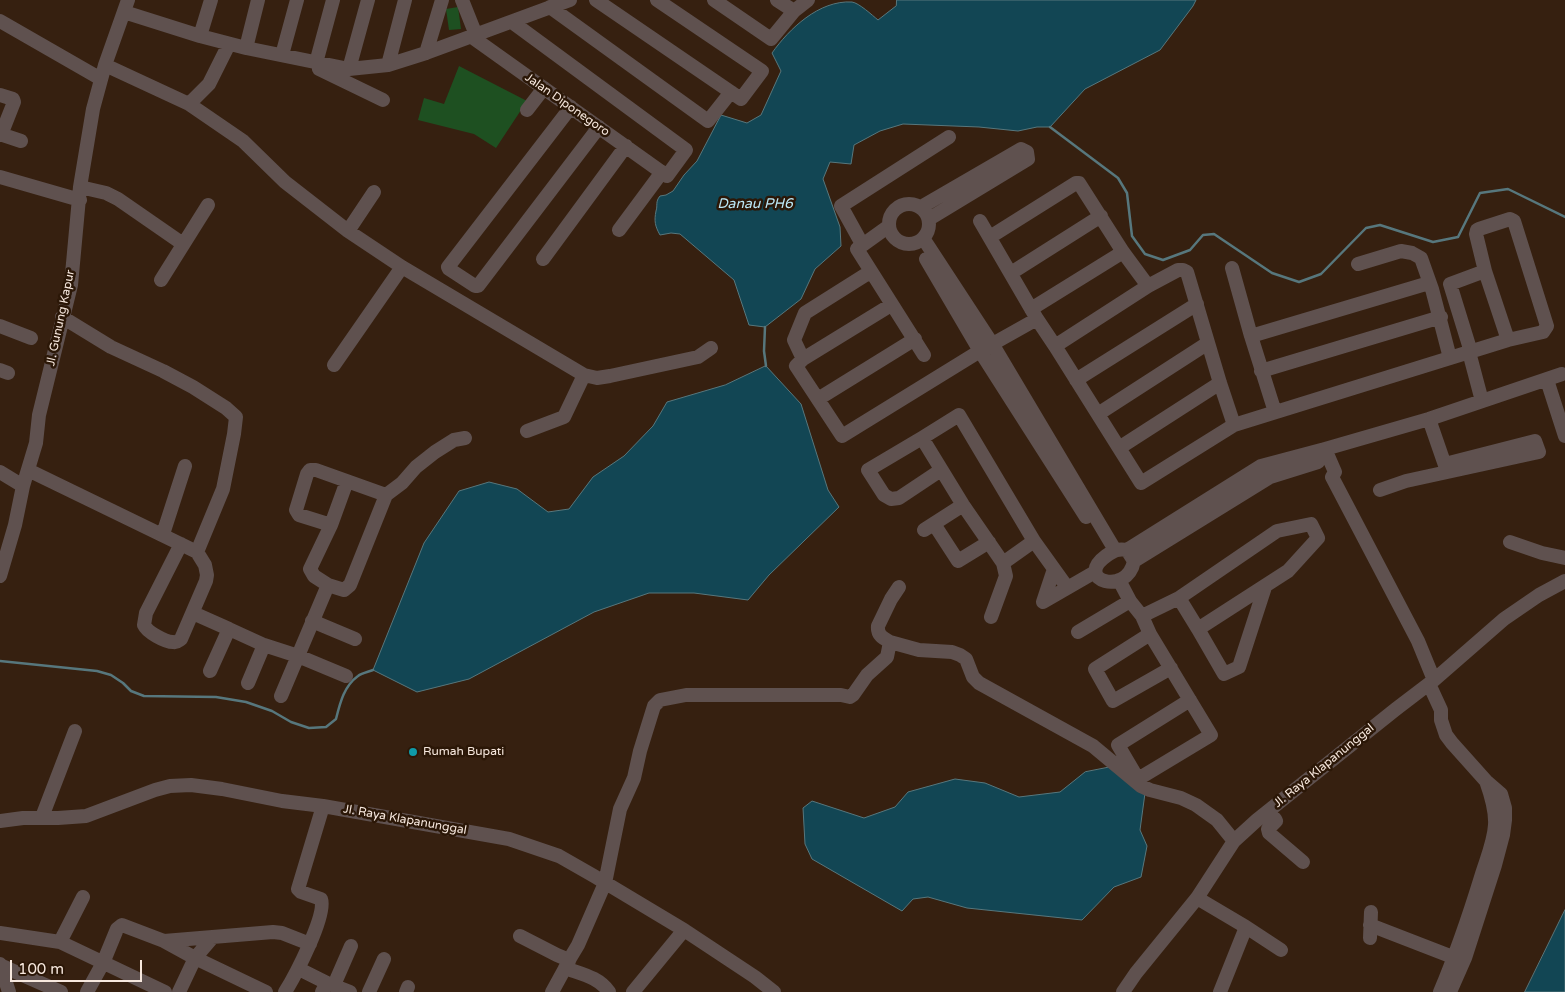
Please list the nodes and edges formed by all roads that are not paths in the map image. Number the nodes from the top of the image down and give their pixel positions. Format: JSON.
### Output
{"nodes":[{"id":1,"x":211,"y":0,"type":"edge"},
{"id":2,"x":258,"y":0,"type":"edge"},
{"id":3,"x":297,"y":0,"type":"edge"},
{"id":4,"x":333,"y":0,"type":"edge"},
{"id":5,"x":368,"y":0,"type":"edge"},
{"id":6,"x":405,"y":0,"type":"edge"},
{"id":7,"x":442,"y":0,"type":"edge"},
{"id":8,"x":462,"y":0,"type":"edge"},
{"id":9,"x":570,"y":0,"type":"edge"},
{"id":10,"x":596,"y":0,"type":"edge"},
{"id":11,"x":658,"y":0,"type":"edge"},
{"id":12,"x":714,"y":0,"type":"edge"},
{"id":13,"x":777,"y":0,"type":"edge"},
{"id":14,"x":808,"y":0,"type":"edge"},
{"id":15,"x":126,"y":6,"type":"edge"},
{"id":16,"x":550,"y":7,"type":"junction"},
{"id":17,"x":794,"y":11,"type":"junction"},
{"id":18,"x":0,"y":21,"type":"edge"},
{"id":19,"x":512,"y":22,"type":"junction"},
{"id":20,"x":200,"y":36,"type":"junction"},
{"id":21,"x":474,"y":36,"type":"junction"},
{"id":22,"x":229,"y":44,"type":"junction"},
{"id":23,"x":246,"y":48,"type":"junction"},
{"id":24,"x":426,"y":54,"type":"junction"},
{"id":25,"x":282,"y":55,"type":"junction"},
{"id":26,"x":298,"y":58,"type":"junction"},
{"id":27,"x":316,"y":63,"type":"junction"},
{"id":28,"x":106,"y":65,"type":"junction"},
{"id":29,"x":388,"y":65,"type":"junction"},
{"id":30,"x":349,"y":69,"type":"junction"},
{"id":31,"x":102,"y":79,"type":"junction"},
{"id":32,"x":544,"y":88,"type":"junction"},
{"id":33,"x":731,"y":92,"type":"junction"},
{"id":34,"x":0,"y":94,"type":"edge"},
{"id":35,"x":383,"y":100,"type":"dead end"},
{"id":36,"x":189,"y":104,"type":"junction"},
{"id":37,"x":571,"y":107,"type":"junction"},
{"id":38,"x":527,"y":110,"type":"dead end"},
{"id":39,"x":600,"y":127,"type":"junction"},
{"id":40,"x":0,"y":134,"type":"edge"},
{"id":41,"x":949,"y":137,"type":"dead end"},
{"id":42,"x":21,"y":141,"type":"dead end"},
{"id":43,"x":626,"y":146,"type":"junction"},
{"id":44,"x":662,"y":172,"type":"junction"},
{"id":45,"x":0,"y":176,"type":"edge"},
{"id":46,"x":374,"y":192,"type":"dead end"},
{"id":47,"x":80,"y":194,"type":"junction"},
{"id":48,"x":208,"y":206,"type":"dead end"},
{"id":49,"x":925,"y":213,"type":"junction"},
{"id":50,"x":1101,"y":216,"type":"junction"},
{"id":51,"x":980,"y":221,"type":"dead end"},
{"id":52,"x":889,"y":226,"type":"junction"},
{"id":53,"x":619,"y":230,"type":"dead end"},
{"id":54,"x":348,"y":231,"type":"junction"},
{"id":55,"x":990,"y":237,"type":"junction"},
{"id":56,"x":919,"y":240,"type":"junction"},
{"id":57,"x":183,"y":244,"type":"junction"},
{"id":58,"x":862,"y":244,"type":"junction"},
{"id":59,"x":1124,"y":252,"type":"junction"},
{"id":60,"x":543,"y":259,"type":"dead end"},
{"id":61,"x":1358,"y":264,"type":"dead end"},
{"id":62,"x":402,"y":267,"type":"junction"},
{"id":63,"x":1232,"y":268,"type":"dead end"},
{"id":64,"x":1485,"y":271,"type":"junction"},
{"id":65,"x":870,"y":272,"type":"junction"},
{"id":66,"x":1011,"y":273,"type":"junction"},
{"id":67,"x":161,"y":280,"type":"dead end"},
{"id":68,"x":1450,"y":284,"type":"junction"},
{"id":69,"x":1148,"y":286,"type":"junction"},
{"id":70,"x":1431,"y":286,"type":"junction"},
{"id":71,"x":1197,"y":304,"type":"junction"},
{"id":72,"x":891,"y":305,"type":"junction"},
{"id":73,"x":1034,"y":314,"type":"junction"},
{"id":74,"x":62,"y":317,"type":"junction"},
{"id":75,"x":1440,"y":317,"type":"junction"},
{"id":76,"x":0,"y":326,"type":"edge"},
{"id":77,"x":1251,"y":336,"type":"junction"},
{"id":78,"x":31,"y":338,"type":"dead end"},
{"id":79,"x":915,"y":339,"type":"junction"},
{"id":80,"x":1508,"y":340,"type":"junction"},
{"id":81,"x":1208,"y":343,"type":"junction"},
{"id":82,"x":993,"y":345,"type":"junction"},
{"id":83,"x":1055,"y":346,"type":"junction"},
{"id":84,"x":711,"y":348,"type":"dead end"},
{"id":85,"x":980,"y":351,"type":"junction"},
{"id":86,"x":1470,"y":352,"type":"junction"},
{"id":87,"x":924,"y":355,"type":"dead end"},
{"id":88,"x":1450,"y":358,"type":"junction"},
{"id":89,"x":803,"y":359,"type":"junction"},
{"id":90,"x":334,"y":365,"type":"dead end"},
{"id":91,"x":1261,"y":371,"type":"junction"},
{"id":92,"x":1562,"y":374,"type":"dead end"},
{"id":93,"x":584,"y":375,"type":"junction"},
{"id":94,"x":1076,"y":380,"type":"junction"},
{"id":95,"x":1548,"y":380,"type":"junction"},
{"id":96,"x":1220,"y":383,"type":"junction"},
{"id":97,"x":818,"y":399,"type":"junction"},
{"id":98,"x":1482,"y":401,"type":"junction"},
{"id":99,"x":1275,"y":412,"type":"junction"},
{"id":100,"x":1098,"y":414,"type":"junction"},
{"id":101,"x":1429,"y":419,"type":"junction"},
{"id":102,"x":1234,"y":425,"type":"junction"},
{"id":103,"x":527,"y":431,"type":"dead end"},
{"id":104,"x":1565,"y":436,"type":"edge"},
{"id":105,"x":465,"y":438,"type":"dead end"},
{"id":106,"x":922,"y":438,"type":"junction"},
{"id":107,"x":1119,"y":448,"type":"junction"},
{"id":108,"x":1319,"y":455,"type":"junction"},
{"id":109,"x":185,"y":466,"type":"dead end"},
{"id":110,"x":1446,"y":468,"type":"junction"},
{"id":111,"x":28,"y":470,"type":"junction"},
{"id":112,"x":941,"y":470,"type":"junction"},
{"id":113,"x":0,"y":472,"type":"edge"},
{"id":114,"x":347,"y":481,"type":"junction"},
{"id":115,"x":24,"y":486,"type":"junction"},
{"id":116,"x":1380,"y":490,"type":"dead end"},
{"id":117,"x":386,"y":496,"type":"junction"},
{"id":118,"x":963,"y":505,"type":"junction"},
{"id":119,"x":331,"y":525,"type":"junction"},
{"id":120,"x":163,"y":534,"type":"junction"},
{"id":121,"x":1034,"y":541,"type":"junction"},
{"id":122,"x":989,"y":542,"type":"junction"},
{"id":123,"x":1510,"y":542,"type":"dead end"},
{"id":124,"x":181,"y":544,"type":"junction"},
{"id":125,"x":197,"y":552,"type":"junction"},
{"id":126,"x":1121,"y":554,"type":"junction"},
{"id":127,"x":1565,"y":558,"type":"edge"},
{"id":128,"x":1003,"y":563,"type":"junction"},
{"id":129,"x":1054,"y":569,"type":"junction"},
{"id":130,"x":1095,"y":572,"type":"junction"},
{"id":131,"x":0,"y":576,"type":"edge"},
{"id":132,"x":1119,"y":580,"type":"junction"},
{"id":133,"x":1565,"y":580,"type":"edge"},
{"id":134,"x":328,"y":585,"type":"junction"},
{"id":135,"x":899,"y":587,"type":"dead end"},
{"id":136,"x":1067,"y":587,"type":"junction"},
{"id":137,"x":1265,"y":587,"type":"junction"},
{"id":138,"x":1179,"y":598,"type":"junction"},
{"id":139,"x":1130,"y":601,"type":"junction"},
{"id":140,"x":194,"y":613,"type":"junction"},
{"id":141,"x":1142,"y":616,"type":"junction"},
{"id":142,"x":991,"y":617,"type":"dead end"},
{"id":143,"x":312,"y":621,"type":"junction"},
{"id":144,"x":229,"y":629,"type":"junction"},
{"id":145,"x":1198,"y":629,"type":"junction"},
{"id":146,"x":1078,"y":632,"type":"dead end"},
{"id":147,"x":1150,"y":634,"type":"junction"},
{"id":148,"x":355,"y":638,"type":"dead end"},
{"id":149,"x":890,"y":642,"type":"junction"},
{"id":150,"x":264,"y":645,"type":"junction"},
{"id":151,"x":298,"y":656,"type":"junction"},
{"id":152,"x":1170,"y":668,"type":"junction"},
{"id":153,"x":210,"y":671,"type":"dead end"},
{"id":154,"x":346,"y":676,"type":"dead end"},
{"id":155,"x":1432,"y":682,"type":"junction"},
{"id":156,"x":248,"y":683,"type":"dead end"},
{"id":157,"x":281,"y":696,"type":"dead end"},
{"id":158,"x":1190,"y":700,"type":"junction"},
{"id":159,"x":75,"y":731,"type":"dead end"},
{"id":160,"x":323,"y":806,"type":"junction"},
{"id":161,"x":1263,"y":815,"type":"junction"},
{"id":162,"x":42,"y":817,"type":"junction"},
{"id":163,"x":0,"y":821,"type":"edge"},
{"id":164,"x":1234,"y":841,"type":"junction"},
{"id":165,"x":1303,"y":862,"type":"dead end"},
{"id":166,"x":605,"y":883,"type":"junction"},
{"id":167,"x":82,"y":897,"type":"dead end"},
{"id":168,"x":1197,"y":898,"type":"junction"},
{"id":169,"x":1246,"y":927,"type":"junction"},
{"id":170,"x":1370,"y":927,"type":"dead end"},
{"id":171,"x":684,"y":930,"type":"junction"},
{"id":172,"x":0,"y":933,"type":"edge"},
{"id":173,"x":520,"y":936,"type":"dead end"},
{"id":174,"x":213,"y":937,"type":"junction"},
{"id":175,"x":60,"y":942,"type":"junction"},
{"id":176,"x":164,"y":942,"type":"junction"},
{"id":177,"x":310,"y":944,"type":"junction"},
{"id":178,"x":351,"y":946,"type":"dead end"},
{"id":179,"x":1281,"y":950,"type":"dead end"},
{"id":180,"x":195,"y":958,"type":"junction"},
{"id":181,"x":384,"y":959,"type":"dead end"},
{"id":182,"x":103,"y":963,"type":"junction"},
{"id":183,"x":1458,"y":963,"type":"junction"},
{"id":184,"x":567,"y":964,"type":"junction"},
{"id":185,"x":1,"y":969,"type":"edge"},
{"id":186,"x":299,"y":969,"type":"junction"},
{"id":187,"x":328,"y":987,"type":"edge"},
{"id":188,"x":9,"y":992,"type":"edge"},
{"id":189,"x":41,"y":992,"type":"edge"},
{"id":190,"x":61,"y":992,"type":"edge"},
{"id":191,"x":87,"y":992,"type":"edge"},
{"id":192,"x":165,"y":992,"type":"edge"},
{"id":193,"x":179,"y":992,"type":"edge"},
{"id":194,"x":266,"y":992,"type":"edge"},
{"id":195,"x":285,"y":992,"type":"edge"},
{"id":196,"x":350,"y":992,"type":"edge"},
{"id":197,"x":369,"y":992,"type":"edge"},
{"id":198,"x":552,"y":992,"type":"edge"},
{"id":199,"x":609,"y":992,"type":"edge"},
{"id":200,"x":633,"y":992,"type":"edge"},
{"id":201,"x":774,"y":992,"type":"edge"},
{"id":202,"x":1123,"y":992,"type":"edge"},
{"id":203,"x":1220,"y":992,"type":"edge"},
{"id":204,"x":1440,"y":992,"type":"edge"},
{"id":205,"x":1450,"y":992,"type":"edge"}],
"edges":[{"from":1,"to":20,"type":"street"},
{"from":2,"to":23,"type":"street"},
{"from":3,"to":25,"type":"street"},
{"from":4,"to":27,"type":"street"},
{"from":5,"to":30,"type":"street"},
{"from":6,"to":29,"type":"street"},
{"from":7,"to":24,"type":"street"},
{"from":8,"to":21,"type":"street"},
{"from":9,"to":16,"type":"street"},
{"from":10,"to":33,"type":"street"},
{"from":11,"to":33,"type":"street"},
{"from":12,"to":17,"type":"street"},
{"from":13,"to":17,"type":"street"},
{"from":14,"to":17,"type":"street"},
{"from":15,"to":20,"type":"street"},
{"from":15,"to":28,"type":"street","name":"Jl. Gunung Kapur"},
{"from":16,"to":19,"type":"street"},
{"from":16,"to":33,"type":"street"},
{"from":18,"to":31,"type":"street"},
{"from":19,"to":21,"type":"street"},
{"from":19,"to":44,"type":"street"},
{"from":20,"to":22,"type":"street"},
{"from":21,"to":24,"type":"street"},
{"from":21,"to":32,"type":"street","name":"Jalan Diponegoro"},
{"from":22,"to":23,"type":"street"},
{"from":22,"to":36,"type":"street"},
{"from":23,"to":25,"type":"street"},
{"from":24,"to":29,"type":"street"},
{"from":25,"to":26,"type":"street"},
{"from":26,"to":27,"type":"street"},
{"from":26,"to":35,"type":"street"},
{"from":27,"to":30,"type":"street"},
{"from":28,"to":31,"type":"street","name":"Jl. Gunung Kapur"},
{"from":28,"to":36,"type":"street"},
{"from":29,"to":30,"type":"street"},
{"from":31,"to":47,"type":"street","name":"Jl. Gunung Kapur"},
{"from":32,"to":37,"type":"street","name":"Jalan Diponegoro"},
{"from":32,"to":38,"type":"street"},
{"from":34,"to":40,"type":"street"},
{"from":36,"to":54,"type":"street"},
{"from":37,"to":39,"type":"street","name":"Jalan Diponegoro"},
{"from":37,"to":39,"type":"street"},
{"from":39,"to":43,"type":"street","name":"Jalan Diponegoro"},
{"from":40,"to":42,"type":"street"},
{"from":41,"to":58,"type":"street"},
{"from":43,"to":44,"type":"street","name":"Jalan Diponegoro"},
{"from":43,"to":60,"type":"street"},
{"from":44,"to":53,"type":"street"},
{"from":45,"to":47,"type":"street"},
{"from":46,"to":54,"type":"street"},
{"from":47,"to":57,"type":"street"},
{"from":47,"to":74,"type":"street","name":"Jl. Gunung Kapur"},
{"from":48,"to":57,"type":"street"},
{"from":49,"to":49,"type":"street"},
{"from":49,"to":52,"type":"street"},
{"from":49,"to":56,"type":"street"},
{"from":50,"to":55,"type":"street"},
{"from":50,"to":59,"type":"street"},
{"from":50,"to":66,"type":"street"},
{"from":51,"to":55,"type":"street"},
{"from":52,"to":56,"type":"street"},
{"from":52,"to":58,"type":"street"},
{"from":54,"to":62,"type":"street"},
{"from":55,"to":66,"type":"street"},
{"from":56,"to":82,"type":"street"},
{"from":56,"to":85,"type":"street"},
{"from":57,"to":67,"type":"street"},
{"from":58,"to":65,"type":"street"},
{"from":59,"to":69,"type":"street"},
{"from":59,"to":73,"type":"street"},
{"from":61,"to":70,"type":"street"},
{"from":62,"to":90,"type":"street"},
{"from":62,"to":93,"type":"street"},
{"from":63,"to":77,"type":"street"},
{"from":64,"to":68,"type":"street"},
{"from":64,"to":80,"type":"street"},
{"from":64,"to":80,"type":"street"},
{"from":65,"to":72,"type":"street"},
{"from":65,"to":89,"type":"street"},
{"from":66,"to":73,"type":"street"},
{"from":68,"to":70,"type":"street"},
{"from":68,"to":86,"type":"street"},
{"from":69,"to":71,"type":"street"},
{"from":69,"to":83,"type":"street"},
{"from":70,"to":75,"type":"street"},
{"from":70,"to":77,"type":"street"},
{"from":71,"to":81,"type":"street"},
{"from":71,"to":94,"type":"street"},
{"from":72,"to":79,"type":"street"},
{"from":72,"to":89,"type":"street"},
{"from":73,"to":82,"type":"street"},
{"from":73,"to":83,"type":"street"},
{"from":74,"to":111,"type":"street","name":"Jl. Gunung Kapur"},
{"from":74,"to":125,"type":"street"},
{"from":75,"to":88,"type":"street"},
{"from":75,"to":91,"type":"street"},
{"from":76,"to":78,"type":"street"},
{"from":77,"to":91,"type":"street"},
{"from":79,"to":87,"type":"street"},
{"from":79,"to":97,"type":"street"},
{"from":80,"to":86,"type":"street"},
{"from":81,"to":96,"type":"street"},
{"from":81,"to":100,"type":"street"},
{"from":82,"to":85,"type":"street"},
{"from":82,"to":126,"type":"street"},
{"from":83,"to":94,"type":"street"},
{"from":84,"to":93,"type":"street"},
{"from":85,"to":97,"type":"street"},
{"from":85,"to":126,"type":"street"},
{"from":86,"to":88,"type":"street"},
{"from":86,"to":98,"type":"street"},
{"from":88,"to":99,"type":"street"},
{"from":89,"to":97,"type":"street"},
{"from":91,"to":99,"type":"street"},
{"from":92,"to":95,"type":"street"},
{"from":93,"to":103,"type":"street"},
{"from":94,"to":100,"type":"street"},
{"from":95,"to":98,"type":"street"},
{"from":95,"to":104,"type":"street"},
{"from":96,"to":102,"type":"street"},
{"from":96,"to":107,"type":"street"},
{"from":98,"to":101,"type":"street"},
{"from":99,"to":102,"type":"street"},
{"from":100,"to":107,"type":"street"},
{"from":101,"to":108,"type":"street"},
{"from":101,"to":110,"type":"street"},
{"from":102,"to":107,"type":"street"},
{"from":105,"to":117,"type":"street"},
{"from":106,"to":112,"type":"street"},
{"from":106,"to":112,"type":"street"},
{"from":106,"to":121,"type":"street"},
{"from":108,"to":126,"type":"street"},
{"from":108,"to":155,"type":"street"},
{"from":109,"to":120,"type":"street"},
{"from":110,"to":110,"type":"street"},
{"from":110,"to":116,"type":"street"},
{"from":111,"to":115,"type":"street","name":"Jl. Gunung Kapur"},
{"from":111,"to":120,"type":"street"},
{"from":112,"to":118,"type":"street"},
{"from":113,"to":115,"type":"street"},
{"from":114,"to":117,"type":"street"},
{"from":114,"to":119,"type":"street"},
{"from":114,"to":119,"type":"street"},
{"from":115,"to":131,"type":"street","name":"Jl. Gunung Kapur"},
{"from":117,"to":134,"type":"street"},
{"from":118,"to":122,"type":"street"},
{"from":118,"to":122,"type":"street"},
{"from":119,"to":134,"type":"street"},
{"from":120,"to":124,"type":"street"},
{"from":121,"to":128,"type":"street"},
{"from":121,"to":129,"type":"street"},
{"from":122,"to":128,"type":"street"},
{"from":123,"to":127,"type":"street"},
{"from":124,"to":125,"type":"street"},
{"from":124,"to":140,"type":"street"},
{"from":125,"to":140,"type":"street"},
{"from":126,"to":130,"type":"street"},
{"from":126,"to":132,"type":"street"},
{"from":128,"to":142,"type":"street"},
{"from":129,"to":136,"type":"street"},
{"from":129,"to":136,"type":"street"},
{"from":130,"to":132,"type":"street"},
{"from":130,"to":136,"type":"street"},
{"from":132,"to":139,"type":"street"},
{"from":133,"to":155,"type":"street","name":"Jl. Raya Klapanunggal"},
{"from":134,"to":143,"type":"street"},
{"from":135,"to":149,"type":"street"},
{"from":137,"to":138,"type":"street"},
{"from":137,"to":145,"type":"street"},
{"from":137,"to":145,"type":"street"},
{"from":138,"to":141,"type":"street"},
{"from":138,"to":145,"type":"street"},
{"from":139,"to":141,"type":"street"},
{"from":139,"to":146,"type":"street"},
{"from":140,"to":144,"type":"street"},
{"from":141,"to":147,"type":"street"},
{"from":143,"to":148,"type":"street"},
{"from":143,"to":151,"type":"street"},
{"from":144,"to":150,"type":"street"},
{"from":144,"to":153,"type":"street"},
{"from":147,"to":152,"type":"street"},
{"from":147,"to":152,"type":"street"},
{"from":149,"to":164,"type":"street"},
{"from":149,"to":166,"type":"street"},
{"from":150,"to":151,"type":"street"},
{"from":150,"to":156,"type":"street"},
{"from":151,"to":154,"type":"street"},
{"from":151,"to":157,"type":"street"},
{"from":152,"to":158,"type":"street"},
{"from":155,"to":161,"type":"street","name":"Jl. Raya Klapanunggal"},
{"from":155,"to":183,"type":"street"},
{"from":158,"to":158,"type":"street"},
{"from":159,"to":162,"type":"street"},
{"from":160,"to":162,"type":"street","name":"Jl. Raya Klapanunggal"},
{"from":160,"to":166,"type":"street","name":"Jl. Raya Klapanunggal"},
{"from":160,"to":177,"type":"street"},
{"from":161,"to":164,"type":"street","name":"Jl. Raya Klapanunggal"},
{"from":161,"to":165,"type":"street"},
{"from":162,"to":163,"type":"street","name":"Jl. Raya Klapanunggal"},
{"from":164,"to":168,"type":"street","name":"Jl. Raya Klapanunggal"},
{"from":166,"to":171,"type":"street","name":"Jl. Raya Klapanunggal"},
{"from":166,"to":184,"type":"street"},
{"from":167,"to":175,"type":"street"},
{"from":168,"to":169,"type":"street"},
{"from":168,"to":202,"type":"street","name":"Jl. Raya Klapanunggal"},
{"from":169,"to":179,"type":"street"},
{"from":169,"to":203,"type":"street"},
{"from":170,"to":183,"type":"street"},
{"from":171,"to":200,"type":"street"},
{"from":171,"to":201,"type":"street","name":"Jl. Raya Klapanunggal"},
{"from":172,"to":175,"type":"street"},
{"from":173,"to":184,"type":"street"},
{"from":174,"to":176,"type":"street"},
{"from":174,"to":177,"type":"street"},
{"from":174,"to":180,"type":"street"},
{"from":175,"to":182,"type":"street"},
{"from":176,"to":180,"type":"street"},
{"from":176,"to":182,"type":"street"},
{"from":177,"to":186,"type":"street"},
{"from":178,"to":187,"type":"street"},
{"from":180,"to":193,"type":"street"},
{"from":180,"to":194,"type":"street"},
{"from":181,"to":197,"type":"street"},
{"from":182,"to":191,"type":"street"},
{"from":182,"to":192,"type":"street"},
{"from":183,"to":204,"type":"street"},
{"from":183,"to":205,"type":"street"},
{"from":184,"to":198,"type":"street"},
{"from":184,"to":199,"type":"street"},
{"from":185,"to":188,"type":"street"},
{"from":185,"to":189,"type":"street"},
{"from":185,"to":190,"type":"street"},
{"from":186,"to":187,"type":"street"},
{"from":186,"to":195,"type":"street"},
{"from":187,"to":196,"type":"street"}]}
